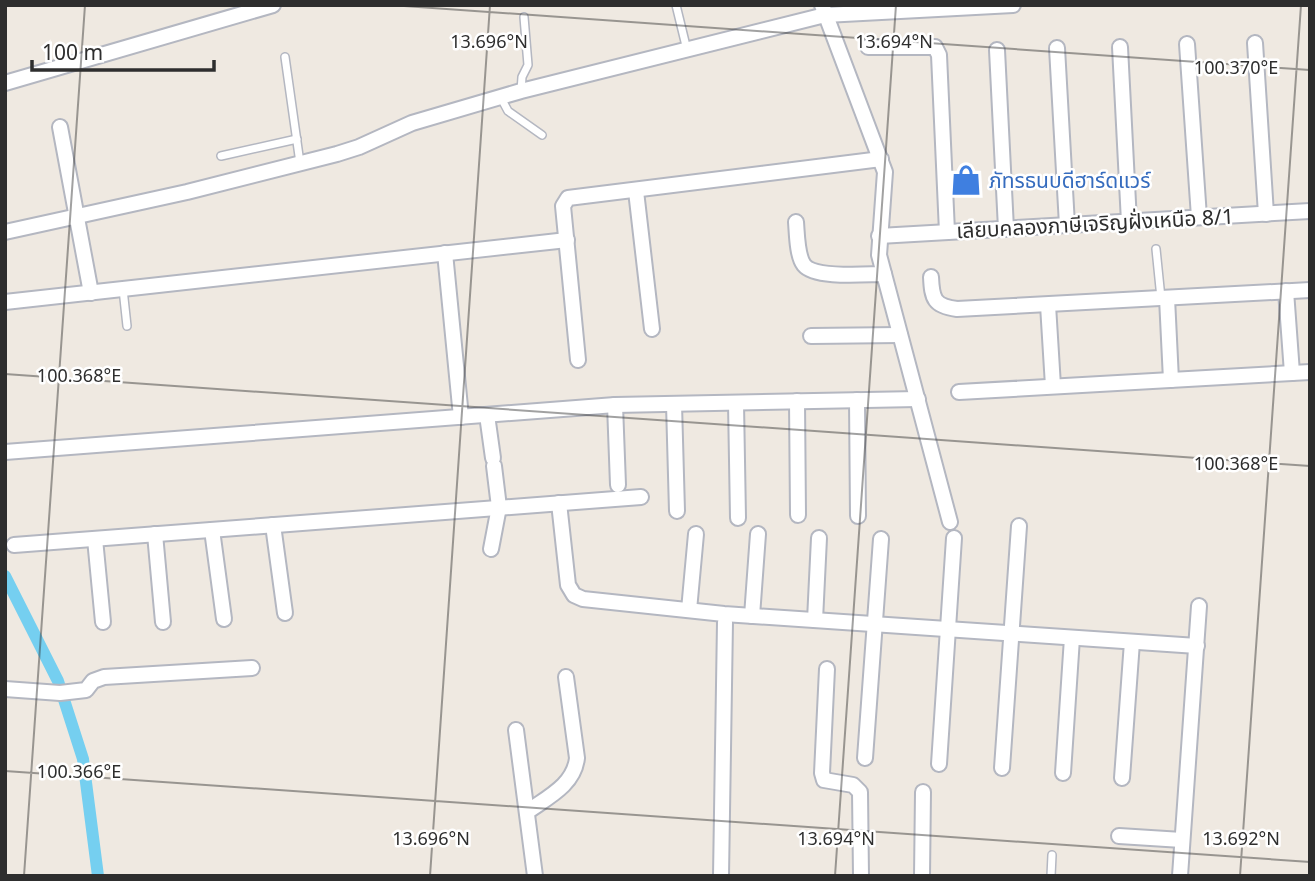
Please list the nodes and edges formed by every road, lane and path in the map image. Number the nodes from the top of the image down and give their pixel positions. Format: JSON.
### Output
{"nodes":[{"id":1,"x":273,"y":5,"type":"edge"},
{"id":2,"x":676,"y":5,"type":"edge"},
{"id":3,"x":1013,"y":5,"type":"edge"},
{"id":4,"x":824,"y":10,"type":"edge"},
{"id":5,"x":524,"y":17,"type":"dead end"},
{"id":6,"x":1255,"y":43,"type":"dead end"},
{"id":7,"x":1187,"y":44,"type":"dead end"},
{"id":8,"x":867,"y":47,"type":"dead end"},
{"id":9,"x":1120,"y":47,"type":"dead end"},
{"id":10,"x":1057,"y":48,"type":"dead end"},
{"id":11,"x":687,"y":50,"type":"junction"},
{"id":12,"x":996,"y":50,"type":"dead end"},
{"id":13,"x":285,"y":57,"type":"dead end"},
{"id":14,"x":5,"y":83,"type":"edge"},
{"id":15,"x":521,"y":91,"type":"junction"},
{"id":16,"x":501,"y":98,"type":"junction"},
{"id":17,"x":60,"y":127,"type":"dead end"},
{"id":18,"x":541,"y":135,"type":"dead end"},
{"id":19,"x":297,"y":139,"type":"junction"},
{"id":20,"x":221,"y":156,"type":"dead end"},
{"id":21,"x":881,"y":159,"type":"junction"},
{"id":22,"x":300,"y":163,"type":"junction"},
{"id":23,"x":636,"y":191,"type":"junction"},
{"id":24,"x":1310,"y":211,"type":"edge"},
{"id":25,"x":1266,"y":214,"type":"junction"},
{"id":26,"x":75,"y":217,"type":"junction"},
{"id":27,"x":1199,"y":218,"type":"junction"},
{"id":28,"x":796,"y":222,"type":"dead end"},
{"id":29,"x":1129,"y":222,"type":"junction"},
{"id":30,"x":1067,"y":225,"type":"junction"},
{"id":31,"x":1006,"y":229,"type":"junction"},
{"id":32,"x":5,"y":232,"type":"edge"},
{"id":33,"x":947,"y":232,"type":"junction"},
{"id":34,"x":879,"y":236,"type":"junction"},
{"id":35,"x":566,"y":240,"type":"junction"},
{"id":36,"x":1156,"y":248,"type":"dead end"},
{"id":37,"x":445,"y":253,"type":"junction"},
{"id":38,"x":884,"y":274,"type":"junction"},
{"id":39,"x":931,"y":277,"type":"dead end"},
{"id":40,"x":122,"y":289,"type":"junction"},
{"id":41,"x":1310,"y":290,"type":"edge"},
{"id":42,"x":1286,"y":291,"type":"junction"},
{"id":43,"x":91,"y":293,"type":"junction"},
{"id":44,"x":1164,"y":298,"type":"junction"},
{"id":45,"x":5,"y":302,"type":"edge"},
{"id":46,"x":1048,"y":305,"type":"junction"},
{"id":47,"x":127,"y":326,"type":"dead end"},
{"id":48,"x":652,"y":328,"type":"dead end"},
{"id":49,"x":901,"y":335,"type":"junction"},
{"id":50,"x":811,"y":336,"type":"dead end"},
{"id":51,"x":578,"y":360,"type":"dead end"},
{"id":52,"x":1310,"y":372,"type":"edge"},
{"id":53,"x":1292,"y":373,"type":"junction"},
{"id":54,"x":1171,"y":380,"type":"junction"},
{"id":55,"x":1053,"y":387,"type":"junction"},
{"id":56,"x":959,"y":392,"type":"dead end"},
{"id":57,"x":918,"y":399,"type":"junction"},
{"id":58,"x":857,"y":400,"type":"junction"},
{"id":59,"x":797,"y":401,"type":"junction"},
{"id":60,"x":736,"y":403,"type":"junction"},
{"id":61,"x":674,"y":404,"type":"junction"},
{"id":62,"x":615,"y":405,"type":"junction"},
{"id":63,"x":487,"y":415,"type":"junction"},
{"id":64,"x":461,"y":417,"type":"junction"},
{"id":65,"x":5,"y":452,"type":"edge"},
{"id":66,"x":618,"y":485,"type":"dead end"},
{"id":67,"x":641,"y":497,"type":"dead end"},
{"id":68,"x":559,"y":503,"type":"junction"},
{"id":69,"x":499,"y":508,"type":"junction"},
{"id":70,"x":677,"y":511,"type":"dead end"},
{"id":71,"x":798,"y":515,"type":"dead end"},
{"id":72,"x":858,"y":516,"type":"dead end"},
{"id":73,"x":738,"y":518,"type":"dead end"},
{"id":74,"x":950,"y":522,"type":"dead end"},
{"id":75,"x":273,"y":525,"type":"junction"},
{"id":76,"x":1019,"y":526,"type":"dead end"},
{"id":77,"x":212,"y":530,"type":"junction"},
{"id":78,"x":155,"y":534,"type":"junction"},
{"id":79,"x":695,"y":534,"type":"dead end"},
{"id":80,"x":758,"y":534,"type":"dead end"},
{"id":81,"x":819,"y":538,"type":"dead end"},
{"id":82,"x":881,"y":538,"type":"dead end"},
{"id":83,"x":954,"y":538,"type":"dead end"},
{"id":84,"x":95,"y":539,"type":"junction"},
{"id":85,"x":14,"y":545,"type":"dead end"},
{"id":86,"x":491,"y":549,"type":"dead end"},
{"id":87,"x":1199,"y":607,"type":"dead end"},
{"id":88,"x":689,"y":610,"type":"junction"},
{"id":89,"x":285,"y":613,"type":"dead end"},
{"id":90,"x":752,"y":616,"type":"junction"},
{"id":91,"x":224,"y":618,"type":"dead end"},
{"id":92,"x":815,"y":620,"type":"junction"},
{"id":93,"x":103,"y":622,"type":"dead end"},
{"id":94,"x":163,"y":622,"type":"dead end"},
{"id":95,"x":725,"y":622,"type":"dead end"},
{"id":96,"x":875,"y":624,"type":"junction"},
{"id":97,"x":948,"y":629,"type":"junction"},
{"id":98,"x":1013,"y":634,"type":"junction"},
{"id":99,"x":1072,"y":638,"type":"junction"},
{"id":100,"x":1132,"y":642,"type":"junction"},
{"id":101,"x":1197,"y":646,"type":"junction"},
{"id":102,"x":252,"y":668,"type":"dead end"},
{"id":103,"x":827,"y":669,"type":"dead end"},
{"id":104,"x":566,"y":677,"type":"dead end"},
{"id":105,"x":5,"y":690,"type":"edge"},
{"id":106,"x":516,"y":730,"type":"dead end"},
{"id":107,"x":865,"y":758,"type":"dead end"},
{"id":108,"x":939,"y":764,"type":"dead end"},
{"id":109,"x":1002,"y":768,"type":"dead end"},
{"id":110,"x":1063,"y":773,"type":"dead end"},
{"id":111,"x":1122,"y":778,"type":"dead end"},
{"id":112,"x":923,"y":792,"type":"dead end"},
{"id":113,"x":527,"y":812,"type":"junction"},
{"id":114,"x":1119,"y":836,"type":"dead end"},
{"id":115,"x":1182,"y":840,"type":"junction"},
{"id":116,"x":1052,"y":855,"type":"dead end"},
{"id":117,"x":535,"y":876,"type":"edge"},
{"id":118,"x":721,"y":876,"type":"edge"},
{"id":119,"x":861,"y":876,"type":"edge"},
{"id":120,"x":922,"y":876,"type":"edge"},
{"id":121,"x":1051,"y":876,"type":"edge"},
{"id":122,"x":1180,"y":876,"type":"edge"}],
"edges":[{"from":1,"to":14,"type":"street"},
{"from":2,"to":11,"type":"lane"},
{"from":3,"to":4,"type":"street"},
{"from":4,"to":11,"type":"street"},
{"from":4,"to":21,"type":"street"},
{"from":5,"to":15,"type":"lane"},
{"from":6,"to":25,"type":"street"},
{"from":7,"to":27,"type":"street"},
{"from":8,"to":33,"type":"street"},
{"from":9,"to":29,"type":"street"},
{"from":10,"to":30,"type":"street"},
{"from":11,"to":15,"type":"street"},
{"from":12,"to":31,"type":"street"},
{"from":13,"to":19,"type":"lane"},
{"from":15,"to":16,"type":"street"},
{"from":16,"to":18,"type":"lane"},
{"from":16,"to":22,"type":"street"},
{"from":17,"to":26,"type":"street"},
{"from":19,"to":20,"type":"lane"},
{"from":19,"to":22,"type":"lane"},
{"from":21,"to":23,"type":"street"},
{"from":21,"to":34,"type":"street"},
{"from":22,"to":26,"type":"street"},
{"from":23,"to":35,"type":"street"},
{"from":23,"to":48,"type":"street"},
{"from":24,"to":25,"type":"street","name":"เลียบคลองภาษีเจริญฝั่งเหนือ 8/1"},
{"from":25,"to":27,"type":"street","name":"เลียบคลองภาษีเจริญฝั่งเหนือ 8/1"},
{"from":26,"to":32,"type":"street"},
{"from":26,"to":43,"type":"street"},
{"from":27,"to":29,"type":"street","name":"เลียบคลองภาษีเจริญฝั่งเหนือ 8/1"},
{"from":28,"to":38,"type":"street"},
{"from":29,"to":30,"type":"street","name":"เลียบคลองภาษีเจริญฝั่งเหนือ 8/1"},
{"from":30,"to":31,"type":"street","name":"เลียบคลองภาษีเจริญฝั่งเหนือ 8/1"},
{"from":31,"to":33,"type":"street","name":"เลียบคลองภาษีเจริญฝั่งเหนือ 8/1"},
{"from":33,"to":34,"type":"street","name":"เลียบคลองภาษีเจริญฝั่งเหนือ 8/1"},
{"from":34,"to":38,"type":"street"},
{"from":35,"to":37,"type":"street"},
{"from":35,"to":51,"type":"street"},
{"from":36,"to":44,"type":"lane"},
{"from":37,"to":40,"type":"street"},
{"from":37,"to":64,"type":"street"},
{"from":38,"to":49,"type":"street"},
{"from":39,"to":46,"type":"street"},
{"from":40,"to":43,"type":"street"},
{"from":40,"to":47,"type":"lane"},
{"from":41,"to":42,"type":"street"},
{"from":42,"to":44,"type":"street"},
{"from":42,"to":53,"type":"street"},
{"from":43,"to":45,"type":"street"},
{"from":44,"to":46,"type":"street"},
{"from":44,"to":54,"type":"street"},
{"from":46,"to":55,"type":"street"},
{"from":49,"to":50,"type":"street"},
{"from":49,"to":57,"type":"street"},
{"from":52,"to":53,"type":"street"},
{"from":53,"to":54,"type":"street"},
{"from":54,"to":55,"type":"street"},
{"from":55,"to":56,"type":"street"},
{"from":57,"to":58,"type":"street"},
{"from":57,"to":74,"type":"street"},
{"from":58,"to":59,"type":"street"},
{"from":58,"to":72,"type":"street"},
{"from":59,"to":60,"type":"street"},
{"from":59,"to":71,"type":"street"},
{"from":60,"to":61,"type":"street"},
{"from":60,"to":73,"type":"street"},
{"from":61,"to":62,"type":"street"},
{"from":61,"to":70,"type":"street"},
{"from":62,"to":63,"type":"street"},
{"from":62,"to":66,"type":"street"},
{"from":63,"to":64,"type":"street"},
{"from":63,"to":69,"type":"street"},
{"from":64,"to":65,"type":"street"},
{"from":67,"to":68,"type":"street"},
{"from":68,"to":69,"type":"street"},
{"from":68,"to":88,"type":"street"},
{"from":69,"to":75,"type":"street"},
{"from":69,"to":86,"type":"street"},
{"from":75,"to":77,"type":"street"},
{"from":75,"to":89,"type":"street"},
{"from":76,"to":98,"type":"street"},
{"from":77,"to":78,"type":"street"},
{"from":77,"to":91,"type":"street"},
{"from":78,"to":84,"type":"street"},
{"from":78,"to":94,"type":"street"},
{"from":79,"to":88,"type":"street"},
{"from":80,"to":90,"type":"street"},
{"from":81,"to":92,"type":"street"},
{"from":82,"to":96,"type":"street"},
{"from":83,"to":97,"type":"street"},
{"from":84,"to":85,"type":"street"},
{"from":84,"to":93,"type":"street"},
{"from":87,"to":101,"type":"street"},
{"from":88,"to":90,"type":"street"},
{"from":90,"to":92,"type":"street"},
{"from":92,"to":96,"type":"street"},
{"from":95,"to":118,"type":"street"},
{"from":96,"to":97,"type":"street"},
{"from":96,"to":107,"type":"street"},
{"from":97,"to":98,"type":"street"},
{"from":97,"to":108,"type":"street"},
{"from":98,"to":99,"type":"street"},
{"from":98,"to":109,"type":"street"},
{"from":99,"to":100,"type":"street"},
{"from":99,"to":110,"type":"street"},
{"from":100,"to":101,"type":"street"},
{"from":100,"to":111,"type":"street"},
{"from":101,"to":115,"type":"street"},
{"from":102,"to":105,"type":"street"},
{"from":103,"to":119,"type":"street"},
{"from":104,"to":113,"type":"street"},
{"from":106,"to":113,"type":"street"},
{"from":112,"to":120,"type":"street"},
{"from":113,"to":117,"type":"street"},
{"from":114,"to":115,"type":"street"},
{"from":115,"to":122,"type":"street"},
{"from":116,"to":121,"type":"lane"}]}
